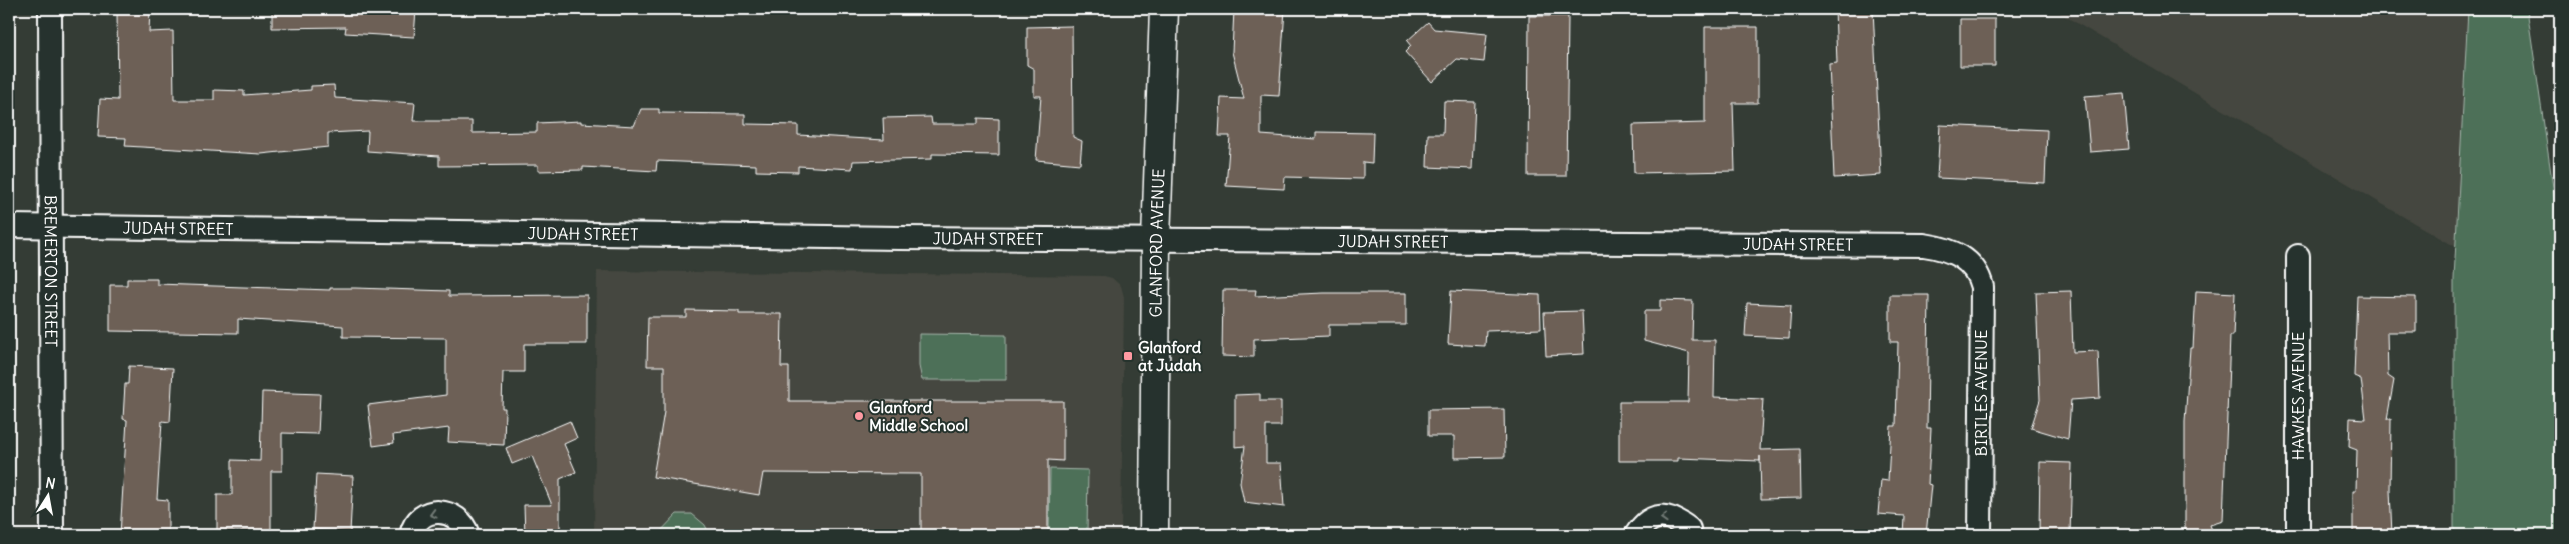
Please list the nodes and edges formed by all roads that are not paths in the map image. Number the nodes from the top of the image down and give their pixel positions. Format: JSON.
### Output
{"nodes":[{"id":1,"x":50,"y":9,"type":"edge"},
{"id":2,"x":1164,"y":9,"type":"edge"},
{"id":3,"x":9,"y":226,"type":"edge"},
{"id":4,"x":52,"y":226,"type":"junction"},
{"id":5,"x":1156,"y":240,"type":"junction"},
{"id":6,"x":2298,"y":256,"type":"dead end"},
{"id":7,"x":1963,"y":258,"type":"joint"},
{"id":8,"x":52,"y":535,"type":"edge"},
{"id":9,"x":412,"y":535,"type":"edge"},
{"id":10,"x":468,"y":535,"type":"edge"},
{"id":11,"x":1154,"y":535,"type":"edge"},
{"id":12,"x":1636,"y":535,"type":"edge"},
{"id":13,"x":1690,"y":535,"type":"edge"},
{"id":14,"x":1980,"y":535,"type":"edge"},
{"id":15,"x":2298,"y":535,"type":"edge"}],
"edges":[{"from":1,"to":4,"type":"street","name":"BREMERTON STREET"},
{"from":2,"to":5,"type":"main road","name":"GLANFORD AVENUE"},
{"from":3,"to":4,"type":"street","name":"JUDAH STREET"},
{"from":4,"to":5,"type":"street","name":"JUDAH STREET"},
{"from":4,"to":8,"type":"street","name":"BREMERTON STREET"},
{"from":5,"to":7,"type":"street","name":"JUDAH STREET"},
{"from":5,"to":11,"type":"main road","name":"GLANFORD AVENUE"},
{"from":6,"to":15,"type":"street","name":"HAWKES AVENUE"},
{"from":7,"to":14,"type":"street","name":"BIRTLES AVENUE"},
{"from":10,"to":9,"type":"street","one_way":true},
{"from":13,"to":12,"type":"street","one_way":true}]}
